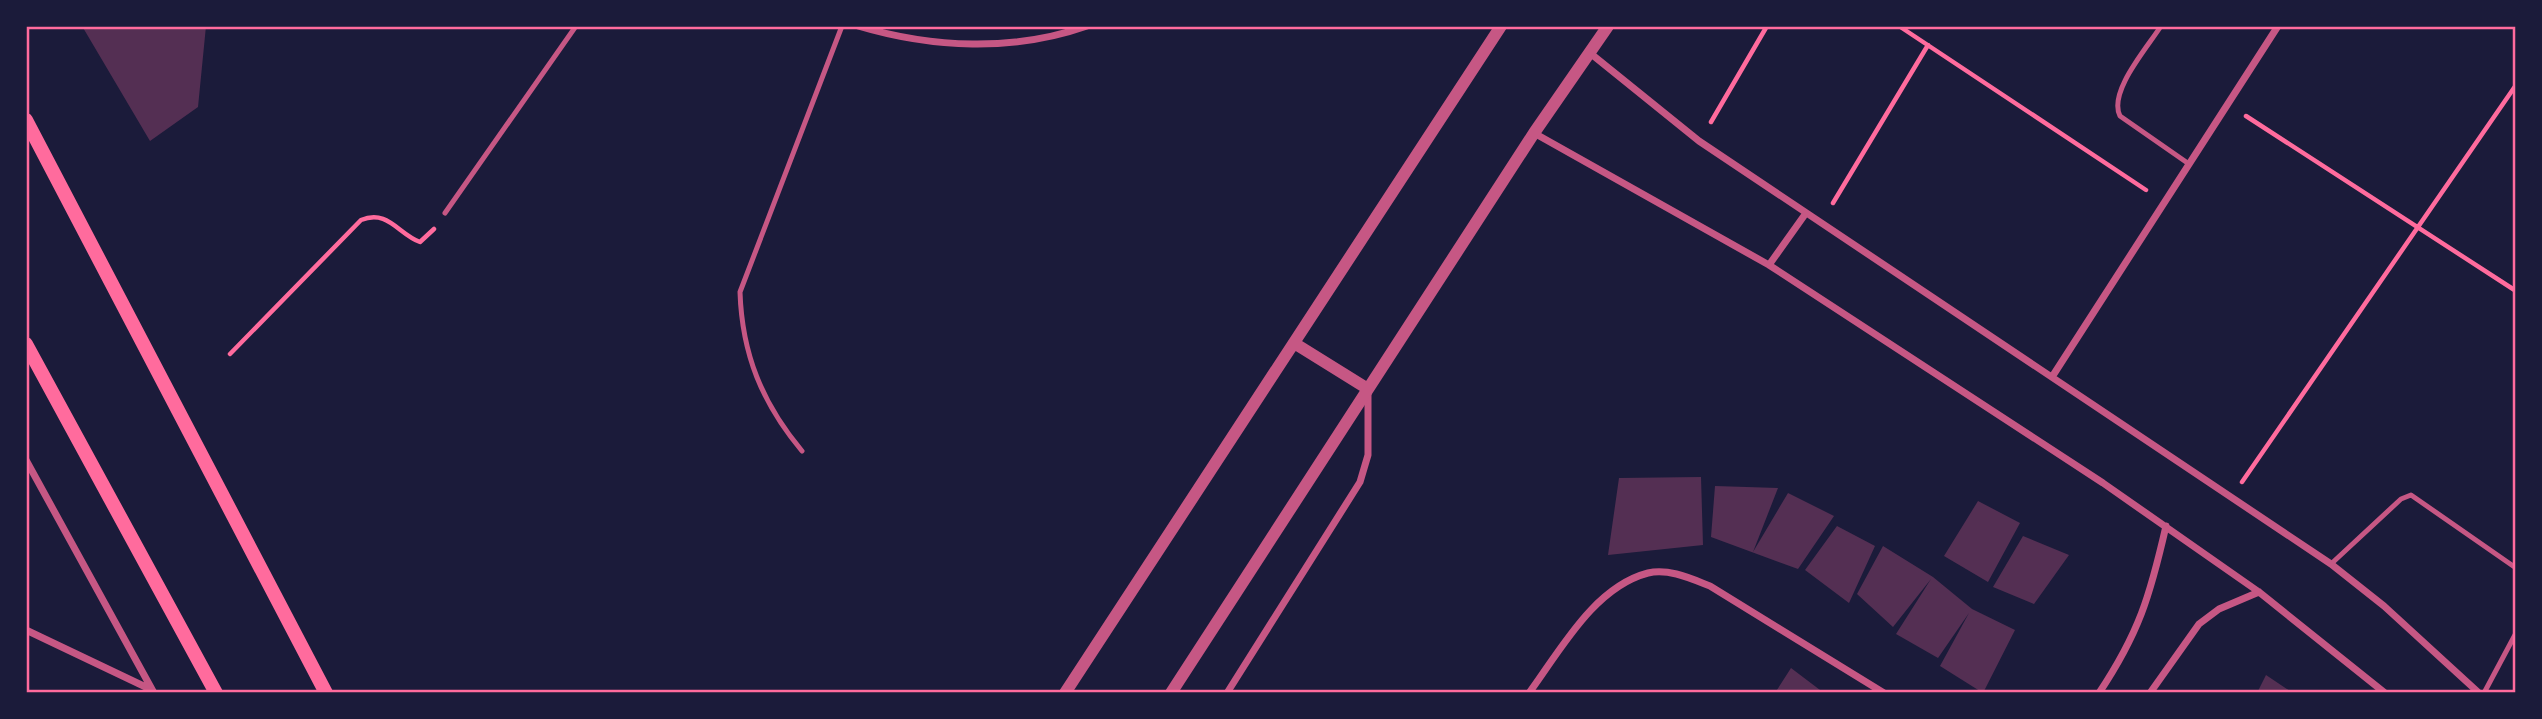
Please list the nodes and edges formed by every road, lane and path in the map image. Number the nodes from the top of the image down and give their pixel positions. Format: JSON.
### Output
{"nodes":[{"id":1,"x":576,"y":26,"type":"edge"},
{"id":2,"x":842,"y":26,"type":"edge"},
{"id":3,"x":858,"y":26,"type":"edge"},
{"id":4,"x":1087,"y":26,"type":"edge"},
{"id":5,"x":1501,"y":26,"type":"edge"},
{"id":6,"x":1608,"y":26,"type":"edge"},
{"id":7,"x":1768,"y":26,"type":"edge"},
{"id":8,"x":1899,"y":26,"type":"edge"},
{"id":9,"x":2161,"y":26,"type":"edge"},
{"id":10,"x":2278,"y":26,"type":"edge"},
{"id":11,"x":1907,"y":29,"type":"edge"},
{"id":12,"x":1928,"y":45,"type":"junction"},
{"id":13,"x":1590,"y":53,"type":"junction"},
{"id":14,"x":2516,"y":85,"type":"edge"},
{"id":15,"x":2228,"y":104,"type":"junction"},
{"id":16,"x":26,"y":120,"type":"edge"},
{"id":17,"x":1534,"y":133,"type":"junction"},
{"id":18,"x":1699,"y":141,"type":"junction"},
{"id":19,"x":2189,"y":164,"type":"junction"},
{"id":20,"x":2165,"y":202,"type":"junction"},
{"id":21,"x":444,"y":213,"type":"joint"},
{"id":22,"x":1806,"y":213,"type":"junction"},
{"id":23,"x":1821,"y":222,"type":"junction"},
{"id":24,"x":2416,"y":227,"type":"junction"},
{"id":25,"x":1769,"y":265,"type":"junction"},
{"id":26,"x":2516,"y":291,"type":"edge"},
{"id":27,"x":1294,"y":343,"type":"junction"},
{"id":28,"x":26,"y":344,"type":"edge"},
{"id":29,"x":230,"y":354,"type":"dead end"},
{"id":30,"x":2052,"y":377,"type":"junction"},
{"id":31,"x":1368,"y":389,"type":"junction"},
{"id":32,"x":802,"y":451,"type":"dead end"},
{"id":33,"x":26,"y":460,"type":"edge"},
{"id":34,"x":2232,"y":497,"type":"junction"},
{"id":35,"x":2166,"y":526,"type":"junction"},
{"id":36,"x":2331,"y":564,"type":"junction"},
{"id":37,"x":2516,"y":568,"type":"edge"},
{"id":38,"x":2259,"y":592,"type":"junction"},
{"id":39,"x":26,"y":630,"type":"edge"},
{"id":40,"x":2516,"y":634,"type":"edge"},
{"id":41,"x":153,"y":691,"type":"edge"},
{"id":42,"x":215,"y":693,"type":"edge"},
{"id":43,"x":326,"y":693,"type":"edge"},
{"id":44,"x":1065,"y":693,"type":"edge"},
{"id":45,"x":1171,"y":693,"type":"edge"},
{"id":46,"x":1227,"y":693,"type":"edge"},
{"id":47,"x":1529,"y":693,"type":"edge"},
{"id":48,"x":1884,"y":693,"type":"edge"},
{"id":49,"x":2099,"y":693,"type":"edge"},
{"id":50,"x":2150,"y":693,"type":"edge"},
{"id":51,"x":2385,"y":693,"type":"edge"},
{"id":52,"x":2479,"y":693,"type":"edge"},
{"id":53,"x":2484,"y":693,"type":"edge"}],
"edges":[{"from":1,"to":21,"type":"lane"},
{"from":2,"to":32,"type":"lane"},
{"from":3,"to":4,"type":"street"},
{"from":5,"to":27,"type":"street"},
{"from":6,"to":13,"type":"street"},
{"from":7,"to":18,"type":"path"},
{"from":8,"to":11,"type":"path"},
{"from":9,"to":19,"type":"lane"},
{"from":10,"to":15,"type":"street"},
{"from":11,"to":12,"type":"path"},
{"from":12,"to":20,"type":"path"},
{"from":12,"to":23,"type":"path"},
{"from":13,"to":17,"type":"street"},
{"from":13,"to":18,"type":"street"},
{"from":14,"to":24,"type":"path"},
{"from":15,"to":19,"type":"street"},
{"from":15,"to":24,"type":"path"},
{"from":16,"to":43,"type":"main road"},
{"from":17,"to":25,"type":"street"},
{"from":17,"to":31,"type":"street"},
{"from":18,"to":22,"type":"street"},
{"from":19,"to":20,"type":"street"},
{"from":20,"to":30,"type":"street"},
{"from":21,"to":29,"type":"path"},
{"from":22,"to":23,"type":"street"},
{"from":22,"to":25,"type":"street"},
{"from":23,"to":30,"type":"street"},
{"from":24,"to":26,"type":"path"},
{"from":24,"to":34,"type":"path"},
{"from":25,"to":35,"type":"street"},
{"from":27,"to":31,"type":"street"},
{"from":27,"to":44,"type":"street"},
{"from":28,"to":42,"type":"main road"},
{"from":30,"to":34,"type":"street"},
{"from":31,"to":45,"type":"street"},
{"from":31,"to":46,"type":"street"},
{"from":33,"to":41,"type":"street"},
{"from":34,"to":36,"type":"street"},
{"from":35,"to":38,"type":"street"},
{"from":35,"to":49,"type":"street"},
{"from":36,"to":37,"type":"lane"},
{"from":36,"to":52,"type":"street"},
{"from":38,"to":50,"type":"street"},
{"from":38,"to":51,"type":"street"},
{"from":39,"to":41,"type":"street"},
{"from":40,"to":53,"type":"lane"},
{"from":47,"to":48,"type":"street"}]}
